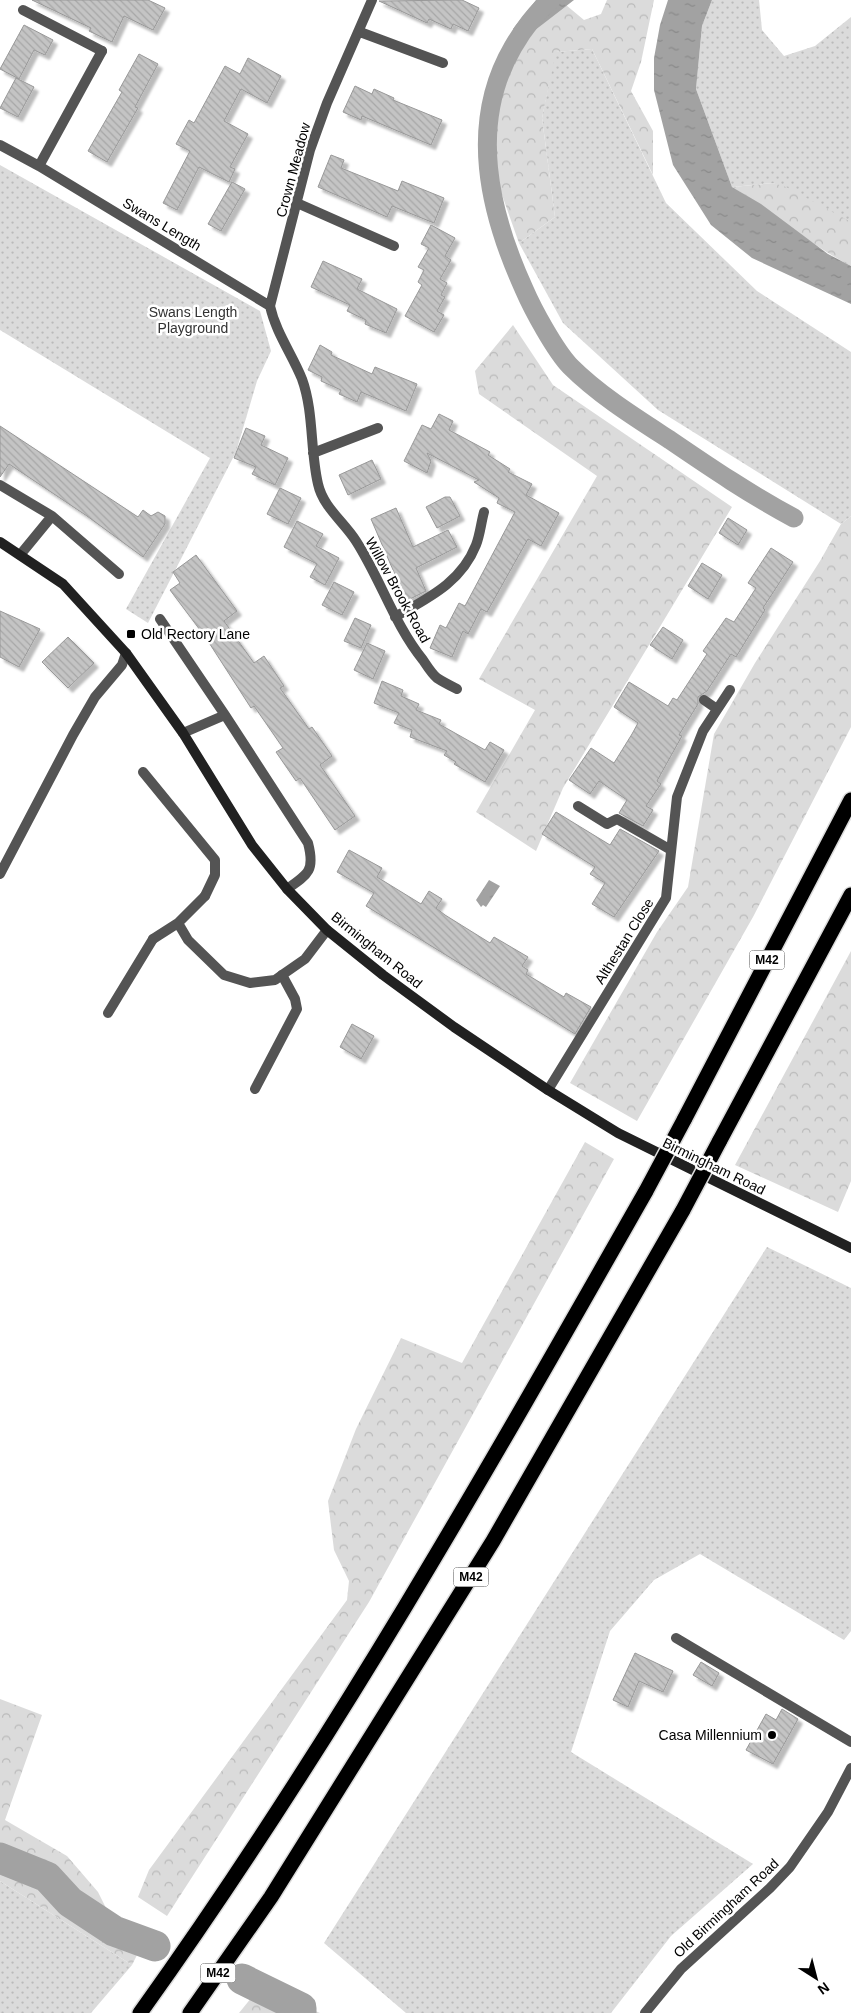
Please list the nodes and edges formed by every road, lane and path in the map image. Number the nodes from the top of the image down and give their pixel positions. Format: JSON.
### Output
{"nodes":[{"id":1,"x":372,"y":0,"type":"edge"},
{"id":2,"x":24,"y":10,"type":"dead end"},
{"id":3,"x":360,"y":32,"type":"junction"},
{"id":4,"x":443,"y":63,"type":"dead end"},
{"id":5,"x":0,"y":145,"type":"edge"},
{"id":6,"x":39,"y":166,"type":"junction"},
{"id":7,"x":297,"y":203,"type":"junction"},
{"id":8,"x":394,"y":246,"type":"dead end"},
{"id":9,"x":270,"y":306,"type":"junction"},
{"id":10,"x":275,"y":325,"type":"joint"},
{"id":11,"x":378,"y":428,"type":"dead end"},
{"id":12,"x":313,"y":453,"type":"junction"},
{"id":13,"x":0,"y":484,"type":"edge"},
{"id":14,"x":484,"y":512,"type":"dead end"},
{"id":15,"x":52,"y":516,"type":"junction"},
{"id":16,"x":0,"y":542,"type":"edge"},
{"id":17,"x":20,"y":555,"type":"junction"},
{"id":18,"x":119,"y":574,"type":"dead end"},
{"id":19,"x":395,"y":617,"type":"junction"},
{"id":20,"x":160,"y":619,"type":"dead end"},
{"id":21,"x":126,"y":653,"type":"junction"},
{"id":22,"x":457,"y":690,"type":"dead end"},
{"id":23,"x":730,"y":690,"type":"dead end"},
{"id":24,"x":704,"y":700,"type":"dead end"},
{"id":25,"x":718,"y":709,"type":"junction"},
{"id":26,"x":225,"y":715,"type":"junction"},
{"id":27,"x":183,"y":733,"type":"junction"},
{"id":28,"x":143,"y":772,"type":"dead end"},
{"id":29,"x":851,"y":800,"type":"edge"},
{"id":30,"x":578,"y":806,"type":"dead end"},
{"id":31,"x":671,"y":850,"type":"junction"},
{"id":32,"x":0,"y":874,"type":"edge"},
{"id":33,"x":287,"y":889,"type":"junction"},
{"id":34,"x":851,"y":895,"type":"edge"},
{"id":35,"x":178,"y":923,"type":"junction"},
{"id":36,"x":327,"y":930,"type":"junction"},
{"id":37,"x":282,"y":975,"type":"junction"},
{"id":38,"x":108,"y":1013,"type":"dead end"},
{"id":39,"x":255,"y":1089,"type":"dead end"},
{"id":40,"x":548,"y":1090,"type":"junction"},
{"id":41,"x":851,"y":1248,"type":"edge"},
{"id":42,"x":676,"y":1638,"type":"dead end"},
{"id":43,"x":851,"y":1742,"type":"edge"},
{"id":44,"x":851,"y":1768,"type":"edge"},
{"id":45,"x":191,"y":2012,"type":"edge"},
{"id":46,"x":140,"y":2013,"type":"edge"},
{"id":47,"x":645,"y":2013,"type":"edge"}],
"edges":[{"from":1,"to":3,"type":"street","name":"Crown Meadow"},
{"from":2,"to":6,"type":"street"},
{"from":3,"to":4,"type":"street"},
{"from":3,"to":7,"type":"street","name":"Crown Meadow"},
{"from":5,"to":6,"type":"street","name":"Swans Length"},
{"from":6,"to":9,"type":"street","name":"Swans Length"},
{"from":7,"to":8,"type":"street"},
{"from":7,"to":9,"type":"street","name":"Crown Meadow"},
{"from":9,"to":10,"type":"street","name":"Crown Meadow"},
{"from":10,"to":12,"type":"street","name":"Willow Brook Road"},
{"from":11,"to":12,"type":"street"},
{"from":12,"to":19,"type":"street","name":"Willow Brook Road"},
{"from":13,"to":15,"type":"street"},
{"from":14,"to":19,"type":"street"},
{"from":15,"to":17,"type":"street"},
{"from":15,"to":18,"type":"street"},
{"from":16,"to":17,"type":"main road","name":"Birmingham Road"},
{"from":17,"to":21,"type":"main road","name":"Birmingham Road"},
{"from":19,"to":22,"type":"street","name":"Willow Brook Road"},
{"from":20,"to":26,"type":"street"},
{"from":21,"to":27,"type":"main road","name":"Birmingham Road"},
{"from":21,"to":32,"type":"street"},
{"from":23,"to":25,"type":"street","name":"Althestan Close"},
{"from":24,"to":25,"type":"street"},
{"from":25,"to":31,"type":"street","name":"Althestan Close"},
{"from":26,"to":27,"type":"street"},
{"from":26,"to":33,"type":"street"},
{"from":27,"to":33,"type":"main road","name":"Birmingham Road"},
{"from":28,"to":35,"type":"street"},
{"from":29,"to":46,"type":"highway","number":"M42","bridge":true},
{"from":30,"to":31,"type":"street"},
{"from":31,"to":40,"type":"street","name":"Althestan Close"},
{"from":33,"to":36,"type":"main road","name":"Birmingham Road"},
{"from":34,"to":45,"type":"highway","number":"M42","bridge":true},
{"from":35,"to":37,"type":"street"},
{"from":35,"to":38,"type":"street"},
{"from":36,"to":37,"type":"street"},
{"from":36,"to":40,"type":"main road","name":"Birmingham Road"},
{"from":37,"to":39,"type":"street"},
{"from":40,"to":41,"type":"main road","name":"Birmingham Road"},
{"from":42,"to":43,"type":"street"},
{"from":44,"to":47,"type":"street","name":"Old Birmingham Road"}]}
